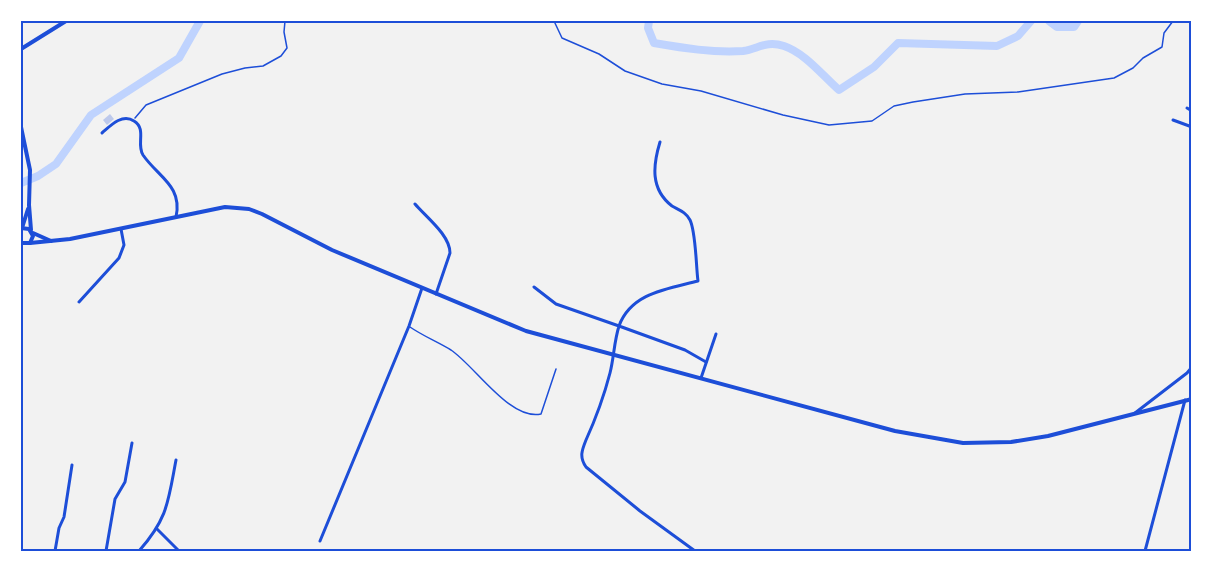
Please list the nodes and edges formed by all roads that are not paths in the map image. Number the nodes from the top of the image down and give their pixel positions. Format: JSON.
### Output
{"nodes":[{"id":1,"x":63,"y":22,"type":"edge"},
{"id":2,"x":21,"y":49,"type":"edge"},
{"id":3,"x":1187,"y":108,"type":"dead end"},
{"id":4,"x":1192,"y":111,"type":"edge"},
{"id":5,"x":1173,"y":120,"type":"dead end"},
{"id":6,"x":21,"y":127,"type":"edge"},
{"id":7,"x":1192,"y":127,"type":"edge"},
{"id":8,"x":102,"y":133,"type":"dead end"},
{"id":9,"x":660,"y":141,"type":"dead end"},
{"id":10,"x":415,"y":204,"type":"dead end"},
{"id":11,"x":29,"y":206,"type":"junction"},
{"id":12,"x":176,"y":217,"type":"junction"},
{"id":13,"x":21,"y":228,"type":"edge"},
{"id":14,"x":121,"y":229,"type":"junction"},
{"id":15,"x":32,"y":232,"type":"junction"},
{"id":16,"x":52,"y":241,"type":"junction"},
{"id":17,"x":30,"y":243,"type":"junction"},
{"id":18,"x":22,"y":244,"type":"edge"},
{"id":19,"x":534,"y":287,"type":"dead end"},
{"id":20,"x":422,"y":288,"type":"junction"},
{"id":21,"x":436,"y":294,"type":"junction"},
{"id":22,"x":79,"y":302,"type":"dead end"},
{"id":23,"x":409,"y":326,"type":"junction"},
{"id":24,"x":619,"y":326,"type":"junction"},
{"id":25,"x":716,"y":334,"type":"dead end"},
{"id":26,"x":612,"y":354,"type":"junction"},
{"id":27,"x":706,"y":362,"type":"junction"},
{"id":28,"x":1192,"y":367,"type":"edge"},
{"id":29,"x":556,"y":369,"type":"dead end"},
{"id":30,"x":701,"y":378,"type":"junction"},
{"id":31,"x":1192,"y":399,"type":"edge"},
{"id":32,"x":1185,"y":400,"type":"junction"},
{"id":33,"x":1133,"y":414,"type":"junction"},
{"id":34,"x":132,"y":443,"type":"dead end"},
{"id":35,"x":176,"y":460,"type":"dead end"},
{"id":36,"x":72,"y":465,"type":"dead end"},
{"id":37,"x":157,"y":529,"type":"junction"},
{"id":38,"x":320,"y":541,"type":"dead end"},
{"id":39,"x":143,"y":547,"type":"junction"},
{"id":40,"x":55,"y":551,"type":"edge"},
{"id":41,"x":106,"y":551,"type":"edge"},
{"id":42,"x":140,"y":551,"type":"edge"},
{"id":43,"x":147,"y":551,"type":"edge"},
{"id":44,"x":179,"y":551,"type":"edge"},
{"id":45,"x":695,"y":551,"type":"edge"},
{"id":46,"x":1145,"y":551,"type":"edge"}],
"edges":[{"from":1,"to":2,"type":"main road"},
{"from":3,"to":4,"type":"street"},
{"from":5,"to":7,"type":"street"},
{"from":6,"to":11,"type":"main road"},
{"from":8,"to":12,"type":"street"},
{"from":9,"to":24,"type":"street"},
{"from":10,"to":21,"type":"street"},
{"from":11,"to":13,"type":"main road"},
{"from":11,"to":15,"type":"main road"},
{"from":12,"to":14,"type":"main road"},
{"from":12,"to":20,"type":"main road"},
{"from":13,"to":15,"type":"main road"},
{"from":14,"to":16,"type":"main road"},
{"from":14,"to":22,"type":"street"},
{"from":15,"to":16,"type":"main road"},
{"from":15,"to":17,"type":"main road"},
{"from":16,"to":17,"type":"main road"},
{"from":17,"to":18,"type":"main road"},
{"from":19,"to":24,"type":"street"},
{"from":20,"to":21,"type":"main road"},
{"from":20,"to":23,"type":"street"},
{"from":21,"to":26,"type":"main road"},
{"from":23,"to":29,"type":"lane"},
{"from":23,"to":38,"type":"street"},
{"from":24,"to":26,"type":"street"},
{"from":24,"to":27,"type":"street"},
{"from":25,"to":27,"type":"street"},
{"from":26,"to":30,"type":"main road"},
{"from":26,"to":45,"type":"street"},
{"from":27,"to":30,"type":"street"},
{"from":28,"to":33,"type":"street"},
{"from":30,"to":33,"type":"main road"},
{"from":31,"to":32,"type":"main road"},
{"from":32,"to":33,"type":"main road"},
{"from":32,"to":46,"type":"street"},
{"from":34,"to":41,"type":"street"},
{"from":35,"to":37,"type":"street"},
{"from":36,"to":40,"type":"street"},
{"from":37,"to":39,"type":"street"},
{"from":37,"to":44,"type":"street"},
{"from":39,"to":42,"type":"street"},
{"from":39,"to":43,"type":"street"}]}
